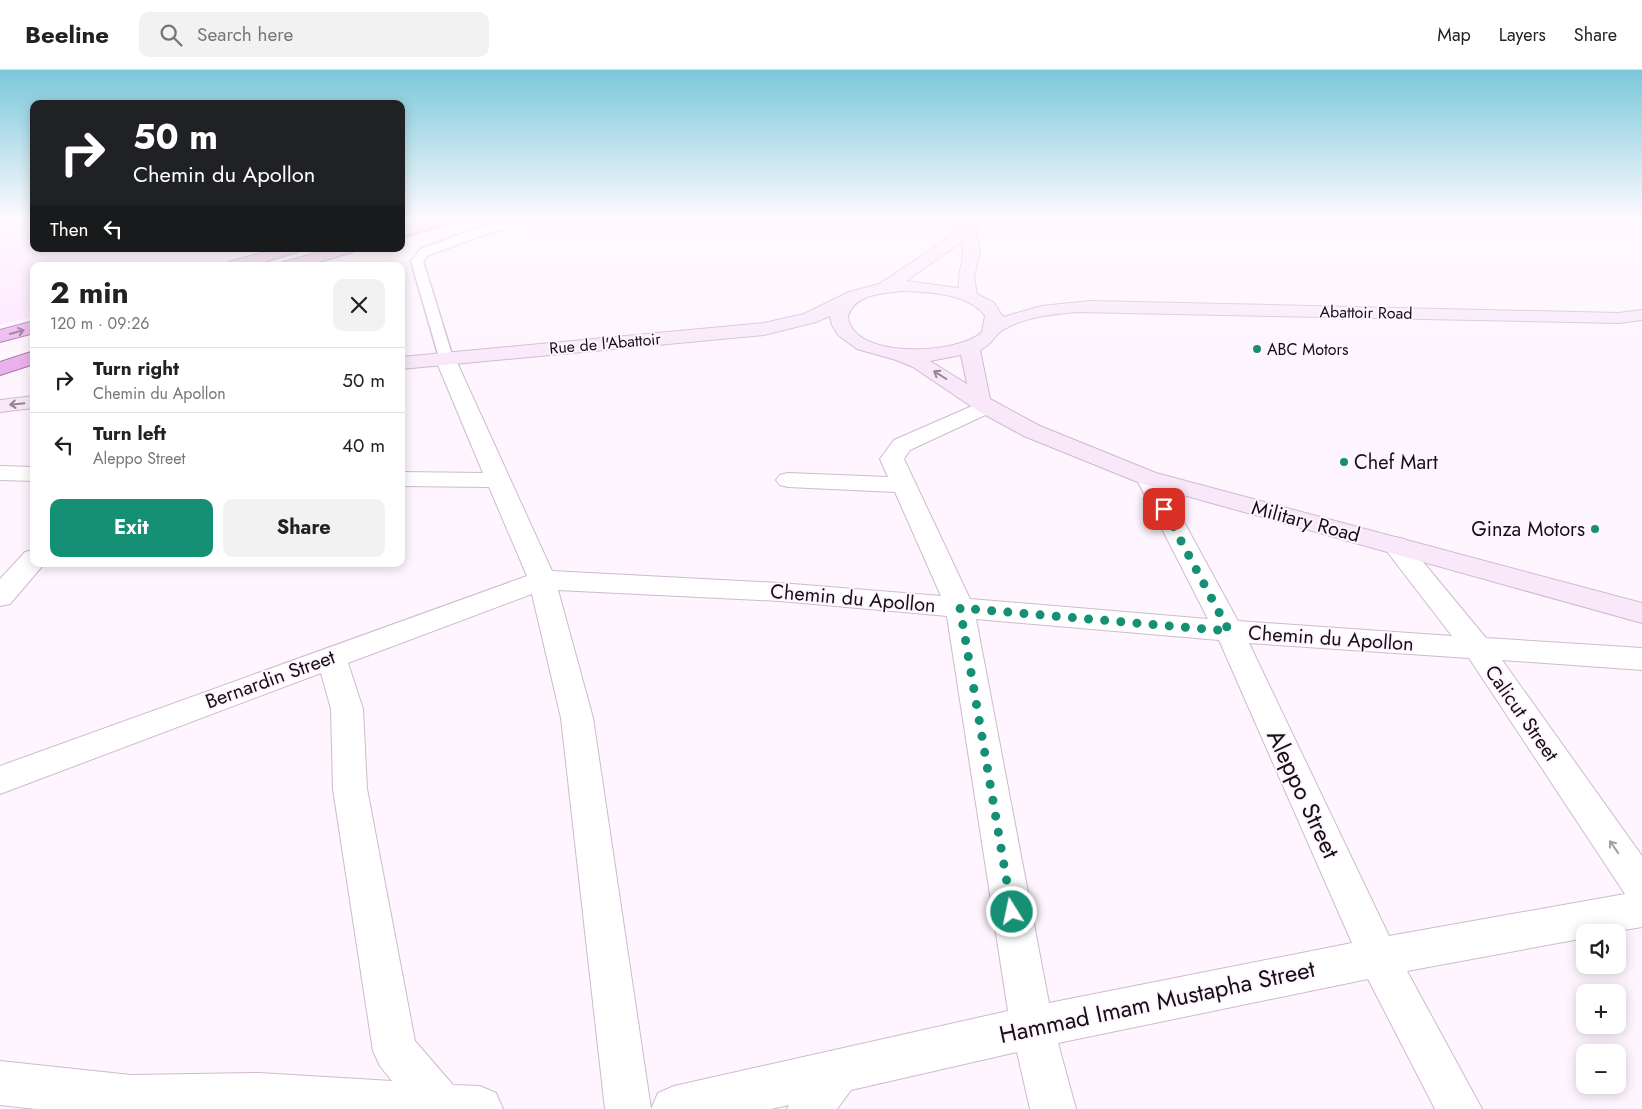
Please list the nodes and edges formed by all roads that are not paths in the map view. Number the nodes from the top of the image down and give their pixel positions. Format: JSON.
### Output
{"nodes":[{"id":1,"x":419,"y":267,"type":"edge"},
{"id":2,"x":918,"y":267,"type":"edge"},
{"id":3,"x":968,"y":267,"type":"edge"},
{"id":4,"x":881,"y":288,"type":"junction"},
{"id":5,"x":974,"y":300,"type":"junction"},
{"id":6,"x":848,"y":301,"type":"junction"},
{"id":7,"x":1091,"y":306,"type":"junction"},
{"id":8,"x":1642,"y":315,"type":"edge"},
{"id":9,"x":994,"y":327,"type":"junction"},
{"id":10,"x":30,"y":328,"type":"edge"},
{"id":11,"x":764,"y":329,"type":"junction"},
{"id":12,"x":0,"y":336,"type":"edge"},
{"id":13,"x":30,"y":346,"type":"edge"},
{"id":14,"x":868,"y":346,"type":"junction"},
{"id":15,"x":970,"y":348,"type":"junction"},
{"id":16,"x":897,"y":353,"type":"junction"},
{"id":17,"x":0,"y":355,"type":"edge"},
{"id":18,"x":30,"y":358,"type":"edge"},
{"id":19,"x":445,"y":358,"type":"junction"},
{"id":20,"x":405,"y":363,"type":"edge"},
{"id":21,"x":0,"y":369,"type":"edge"},
{"id":22,"x":30,"y":402,"type":"edge"},
{"id":23,"x":983,"y":404,"type":"junction"},
{"id":24,"x":0,"y":406,"type":"edge"},
{"id":25,"x":0,"y":473,"type":"edge"},
{"id":26,"x":30,"y":474,"type":"edge"},
{"id":27,"x":1148,"y":478,"type":"junction"},
{"id":28,"x":405,"y":479,"type":"edge"},
{"id":29,"x":497,"y":480,"type":"junction"},
{"id":30,"x":788,"y":480,"type":"dead end"},
{"id":31,"x":904,"y":485,"type":"junction"},
{"id":32,"x":1395,"y":545,"type":"junction"},
{"id":33,"x":30,"y":563,"type":"edge"},
{"id":34,"x":542,"y":580,"type":"junction"},
{"id":35,"x":0,"y":597,"type":"edge"},
{"id":36,"x":960,"y":608,"type":"junction"},
{"id":37,"x":1642,"y":613,"type":"edge"},
{"id":38,"x":1229,"y":631,"type":"junction"},
{"id":39,"x":1476,"y":647,"type":"junction"},
{"id":40,"x":331,"y":656,"type":"junction"},
{"id":41,"x":1642,"y":659,"type":"edge"},
{"id":42,"x":0,"y":780,"type":"edge"},
{"id":43,"x":1642,"y":887,"type":"edge"},
{"id":44,"x":1642,"y":909,"type":"edge"},
{"id":45,"x":1378,"y":957,"type":"junction"},
{"id":46,"x":1032,"y":1027,"type":"junction"},
{"id":47,"x":838,"y":1071,"type":"junction"},
{"id":48,"x":0,"y":1083,"type":"edge"},
{"id":49,"x":461,"y":1108,"type":"edge"},
{"id":50,"x":628,"y":1109,"type":"edge"},
{"id":51,"x":674,"y":1109,"type":"edge"},
{"id":52,"x":810,"y":1109,"type":"edge"},
{"id":53,"x":1053,"y":1109,"type":"edge"},
{"id":54,"x":1459,"y":1109,"type":"edge"}],
"edges":[{"from":1,"to":19,"type":"lane"},
{"from":2,"to":4,"type":"main road"},
{"from":3,"to":5,"type":"main road"},
{"from":4,"to":5,"type":"main road","name":"Abattoir Road"},
{"from":4,"to":6,"type":"main road","name":"Rue de l'Abattoir"},
{"from":5,"to":7,"type":"main road","name":"Abattoir Road"},
{"from":5,"to":9,"type":"main road"},
{"from":6,"to":11,"type":"main road","name":"Rue de l'Abattoir"},
{"from":6,"to":14,"type":"main road"},
{"from":7,"to":8,"type":"main road","name":"Abattoir Road"},
{"from":7,"to":9,"type":"main road","name":"Abattoir Road"},
{"from":9,"to":15,"type":"main road","name":"Abattoir Road"},
{"from":12,"to":10,"type":"highway","one_way":true},
{"from":11,"to":14,"type":"main road","name":"Rue de l'Abattoir"},
{"from":11,"to":19,"type":"main road","name":"Rue de l'Abattoir"},
{"from":13,"to":17,"type":"highway"},
{"from":14,"to":16,"type":"main road"},
{"from":15,"to":16,"type":"main road"},
{"from":15,"to":23,"type":"main road"},
{"from":23,"to":16,"type":"main road","name":"Military Road","one_way":true},
{"from":18,"to":21,"type":"highway"},
{"from":19,"to":20,"type":"main road","name":"Rue de l'Abattoir"},
{"from":19,"to":29,"type":"street"},
{"from":22,"to":24,"type":"main road","one_way":true},
{"from":23,"to":27,"type":"main road","name":"Military Road"},
{"from":23,"to":31,"type":"street"},
{"from":25,"to":26,"type":"street"},
{"from":27,"to":32,"type":"main road","name":"Military Road"},
{"from":27,"to":38,"type":"street","name":"Aleppo Street"},
{"from":28,"to":29,"type":"street"},
{"from":29,"to":34,"type":"street"},
{"from":30,"to":31,"type":"street"},
{"from":31,"to":36,"type":"street"},
{"from":32,"to":37,"type":"main road","name":"Military Road"},
{"from":32,"to":39,"type":"street","name":"Calicut Street"},
{"from":33,"to":35,"type":"street"},
{"from":34,"to":36,"type":"street","name":"Chemin du Apollon"},
{"from":34,"to":40,"type":"street","name":"Bernardin Street"},
{"from":34,"to":50,"type":"street"},
{"from":36,"to":38,"type":"street","name":"Chemin du Apollon"},
{"from":36,"to":46,"type":"street"},
{"from":38,"to":39,"type":"street","name":"Chemin du Apollon"},
{"from":38,"to":45,"type":"street","name":"Aleppo Street"},
{"from":39,"to":41,"type":"street","name":"Chemin du Apollon"},
{"from":43,"to":39,"type":"street","name":"Calicut Street","one_way":true},
{"from":40,"to":42,"type":"street","name":"Bernardin Street"},
{"from":40,"to":49,"type":"street"},
{"from":44,"to":45,"type":"street","name":"Hammad Imam Mustapha Street"},
{"from":45,"to":46,"type":"street","name":"Hammad Imam Mustapha Street"},
{"from":45,"to":54,"type":"street","name":"Aleppo Street"},
{"from":46,"to":47,"type":"street","name":"Hammad Imam Mustapha Street"},
{"from":46,"to":53,"type":"street"},
{"from":47,"to":51,"type":"street","name":"Hammad Imam Mustapha Street"},
{"from":47,"to":52,"type":"street"},
{"from":48,"to":49,"type":"street"}]}
